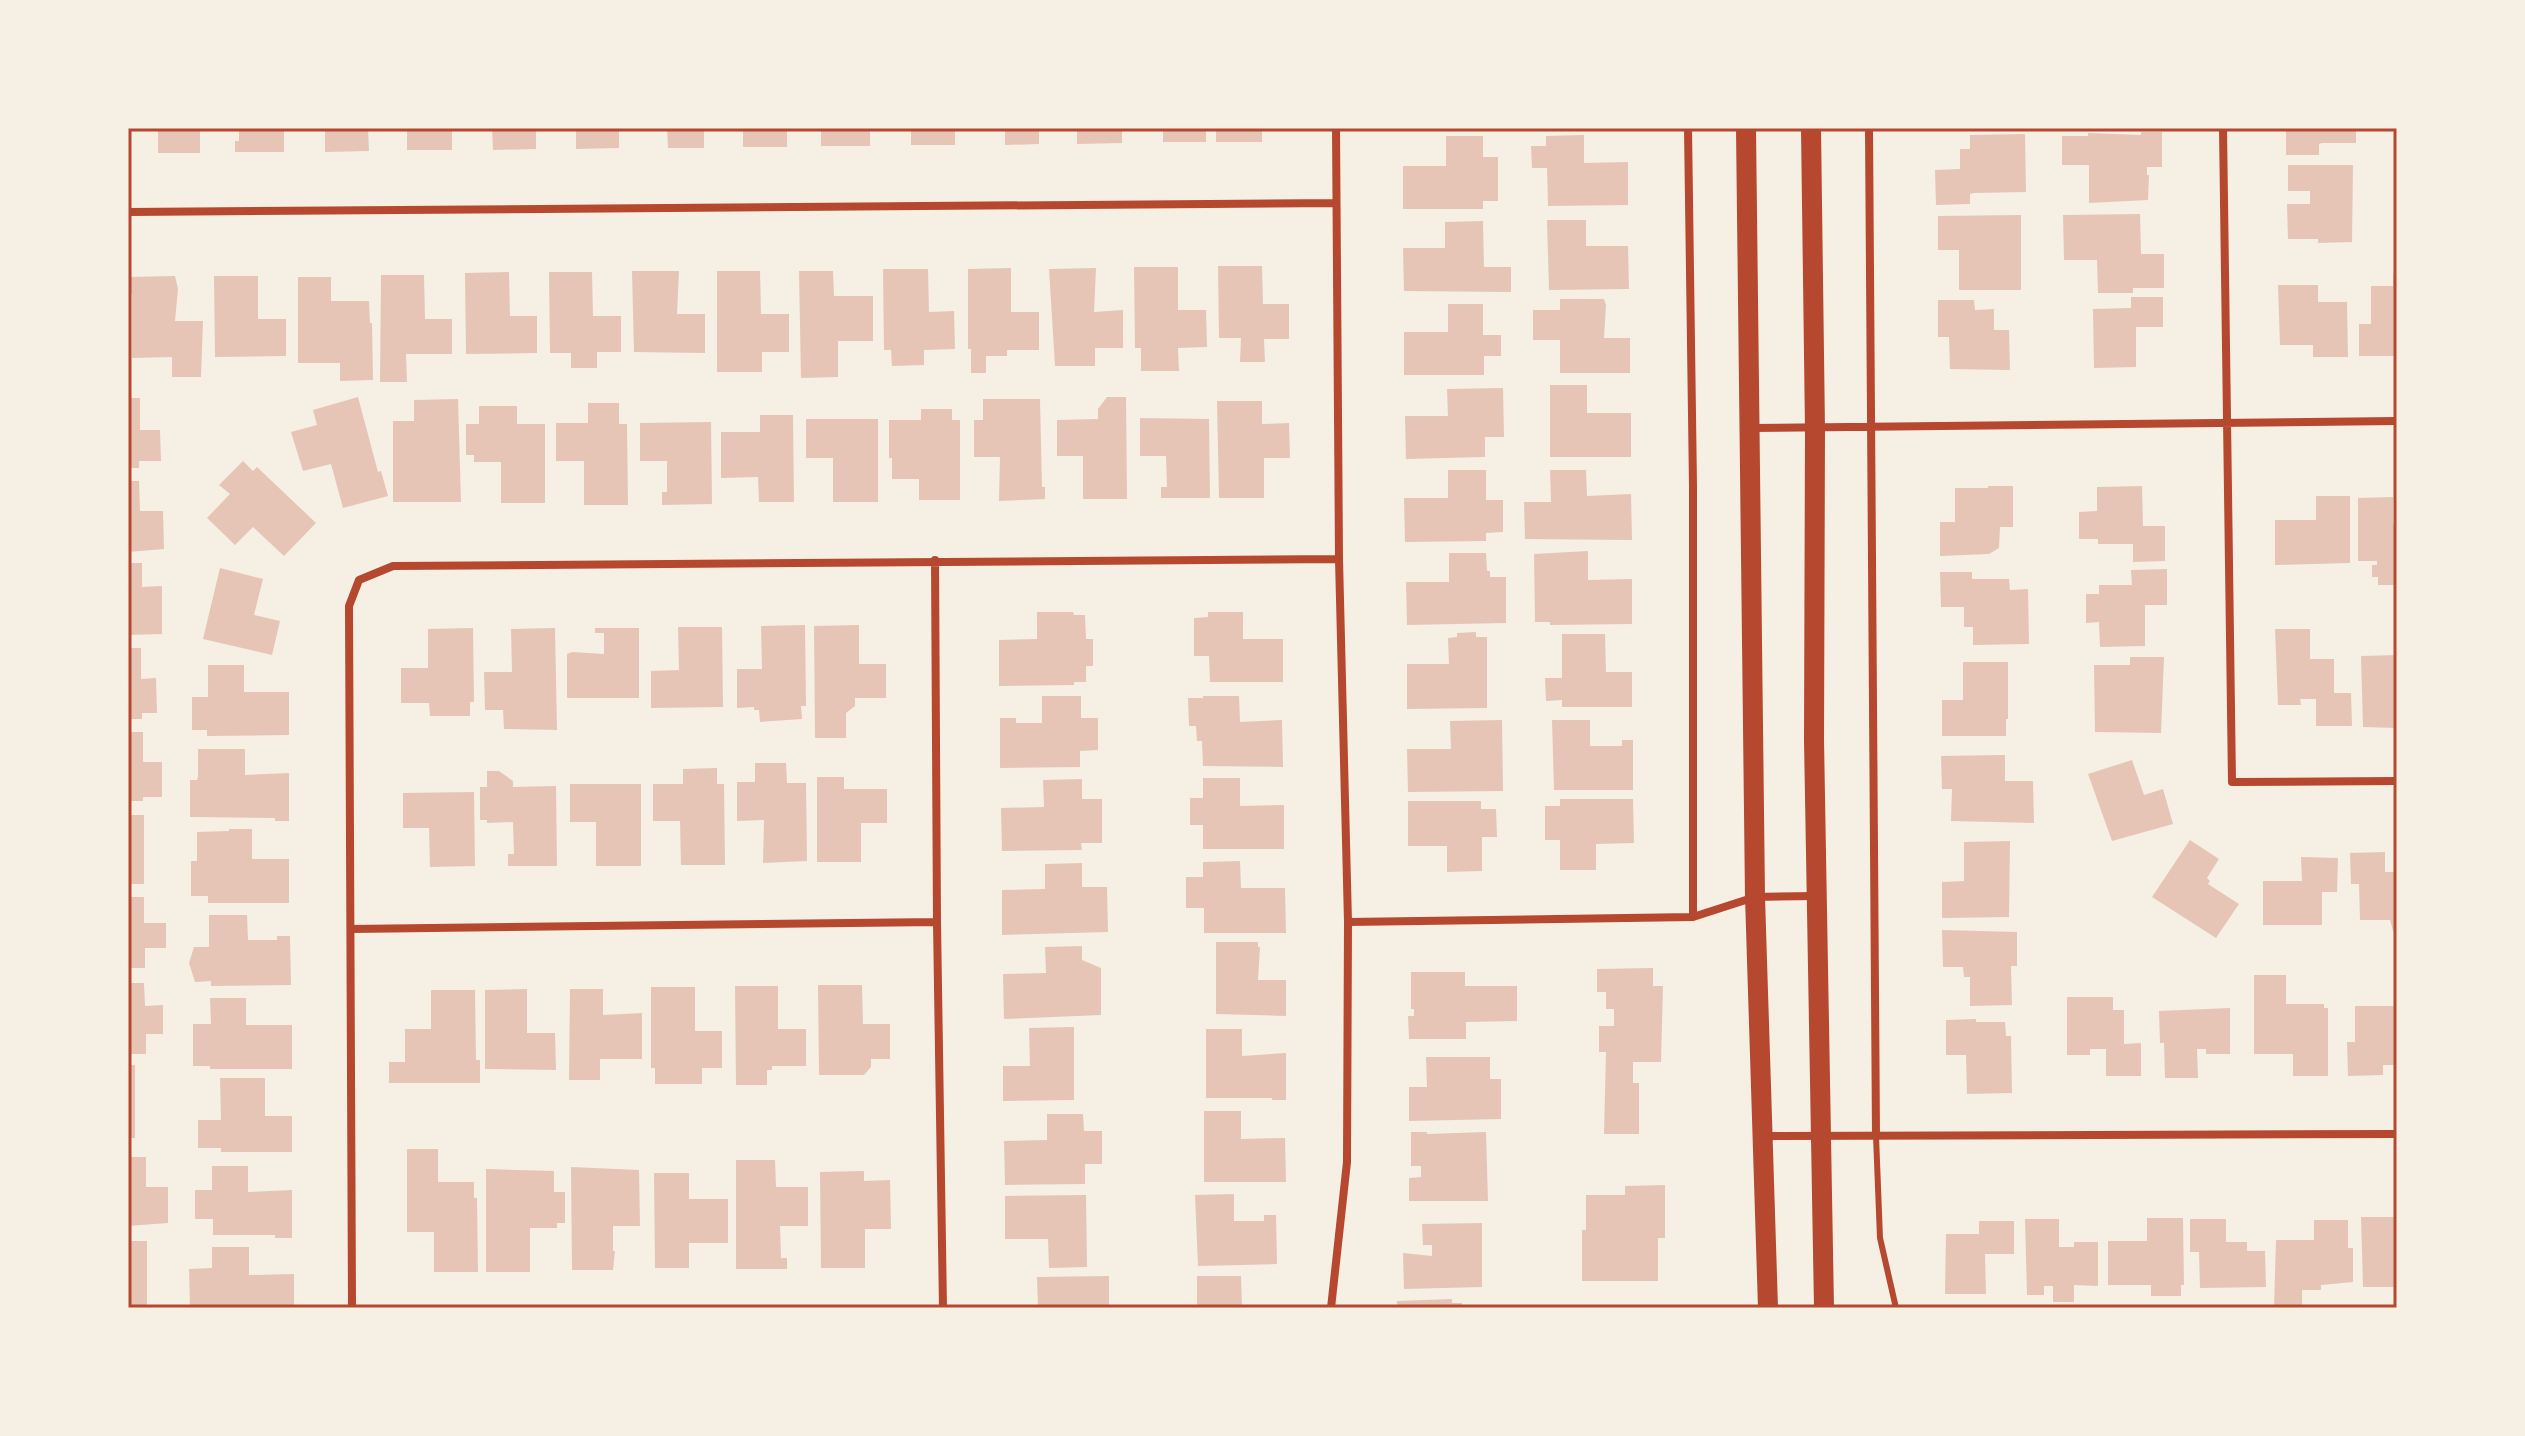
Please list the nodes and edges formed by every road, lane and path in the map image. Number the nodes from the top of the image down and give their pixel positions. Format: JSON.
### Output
{"nodes":[{"id":1,"x":1336,"y":128,"type":"edge"},
{"id":2,"x":1688,"y":128,"type":"edge"},
{"id":3,"x":1746,"y":128,"type":"edge"},
{"id":4,"x":1811,"y":128,"type":"edge"},
{"id":5,"x":1869,"y":128,"type":"edge"},
{"id":6,"x":2223,"y":128,"type":"edge"},
{"id":7,"x":1336,"y":203,"type":"junction"},
{"id":8,"x":128,"y":212,"type":"edge"},
{"id":9,"x":2397,"y":421,"type":"edge"},
{"id":10,"x":2229,"y":422,"type":"junction"},
{"id":11,"x":1871,"y":427,"type":"junction"},
{"id":12,"x":1748,"y":428,"type":"junction"},
{"id":13,"x":1815,"y":429,"type":"junction"},
{"id":14,"x":1339,"y":559,"type":"junction"},
{"id":15,"x":935,"y":560,"type":"junction"},
{"id":16,"x":2397,"y":781,"type":"edge"},
{"id":17,"x":1817,"y":896,"type":"junction"},
{"id":18,"x":1755,"y":897,"type":"junction"},
{"id":19,"x":1693,"y":917,"type":"junction"},
{"id":20,"x":937,"y":922,"type":"junction"},
{"id":21,"x":1348,"y":922,"type":"junction"},
{"id":22,"x":351,"y":929,"type":"junction"},
{"id":23,"x":2397,"y":1134,"type":"edge"},
{"id":24,"x":1761,"y":1136,"type":"junction"},
{"id":25,"x":1876,"y":1136,"type":"junction"},
{"id":26,"x":1821,"y":1137,"type":"junction"},
{"id":27,"x":352,"y":1308,"type":"edge"},
{"id":28,"x":943,"y":1308,"type":"edge"},
{"id":29,"x":1331,"y":1308,"type":"edge"},
{"id":30,"x":1768,"y":1308,"type":"edge"},
{"id":31,"x":1824,"y":1308,"type":"edge"},
{"id":32,"x":1896,"y":1308,"type":"edge"}],
"edges":[{"from":1,"to":7,"type":"street"},
{"from":2,"to":19,"type":"street"},
{"from":3,"to":12,"type":"main road"},
{"from":4,"to":13,"type":"main road"},
{"from":5,"to":11,"type":"street"},
{"from":6,"to":10,"type":"street"},
{"from":7,"to":8,"type":"street"},
{"from":7,"to":14,"type":"street"},
{"from":9,"to":10,"type":"street"},
{"from":10,"to":11,"type":"street"},
{"from":10,"to":16,"type":"street"},
{"from":11,"to":13,"type":"street"},
{"from":11,"to":25,"type":"street"},
{"from":12,"to":13,"type":"street"},
{"from":12,"to":18,"type":"main road"},
{"from":13,"to":17,"type":"main road"},
{"from":14,"to":15,"type":"street"},
{"from":14,"to":21,"type":"street"},
{"from":15,"to":20,"type":"street"},
{"from":15,"to":22,"type":"street"},
{"from":17,"to":18,"type":"street"},
{"from":17,"to":26,"type":"main road"},
{"from":18,"to":19,"type":"street"},
{"from":18,"to":24,"type":"main road"},
{"from":19,"to":21,"type":"street"},
{"from":20,"to":22,"type":"street"},
{"from":20,"to":28,"type":"street"},
{"from":21,"to":29,"type":"street"},
{"from":22,"to":27,"type":"street"},
{"from":23,"to":25,"type":"street"},
{"from":24,"to":26,"type":"street"},
{"from":24,"to":30,"type":"main road"},
{"from":25,"to":26,"type":"street"},
{"from":25,"to":32,"type":"lane"},
{"from":26,"to":31,"type":"main road"}]}
